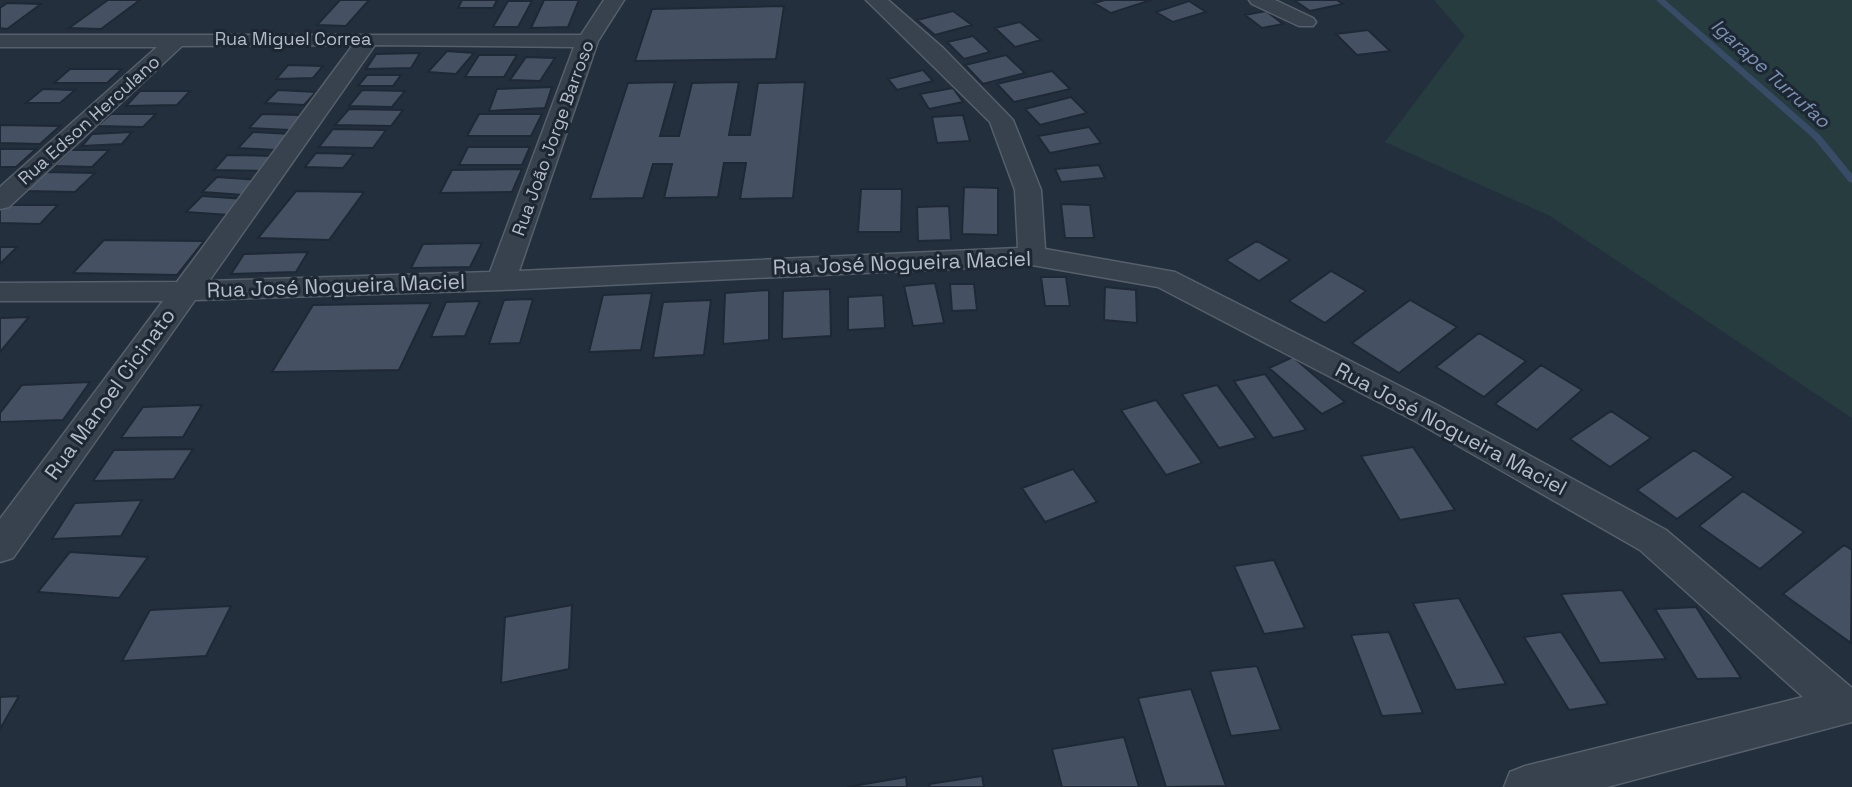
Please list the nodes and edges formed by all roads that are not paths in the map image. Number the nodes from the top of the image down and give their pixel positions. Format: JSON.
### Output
{"nodes":[{"id":1,"x":614,"y":0,"type":"edge"},
{"id":2,"x":876,"y":0,"type":"edge"},
{"id":3,"x":1259,"y":0,"type":"edge"},
{"id":4,"x":1306,"y":22,"type":"dead end"},
{"id":5,"x":369,"y":39,"type":"junction"},
{"id":6,"x":0,"y":40,"type":"edge"},
{"id":7,"x":177,"y":40,"type":"junction"},
{"id":8,"x":587,"y":41,"type":"junction"},
{"id":9,"x":0,"y":201,"type":"edge"},
{"id":10,"x":1032,"y":256,"type":"junction"},
{"id":11,"x":501,"y":281,"type":"junction"},
{"id":12,"x":184,"y":290,"type":"junction"},
{"id":13,"x":0,"y":292,"type":"edge"},
{"id":14,"x":0,"y":547,"type":"edge"},
{"id":15,"x":1525,"y":787,"type":"edge"}],
"edges":[{"from":1,"to":8,"type":"street","name":"Rua João Jorge Barroso"},
{"from":2,"to":10,"type":"street"},
{"from":3,"to":4,"type":"street"},
{"from":5,"to":7,"type":"street","name":"Rua Miguel Correa"},
{"from":5,"to":8,"type":"street","name":"Rua Miguel Correa"},
{"from":5,"to":12,"type":"street","name":"Rua Manoel Cicinato"},
{"from":6,"to":7,"type":"street","name":"Rua Miguel Correa"},
{"from":7,"to":9,"type":"street","name":"Rua Edson Herculano"},
{"from":8,"to":11,"type":"street","name":"Rua João Jorge Barroso"},
{"from":10,"to":11,"type":"street","name":"Rua José Nogueira Maciel"},
{"from":10,"to":15,"type":"street","name":"Rua José Nogueira Maciel"},
{"from":11,"to":12,"type":"street","name":"Rua José Nogueira Maciel"},
{"from":12,"to":13,"type":"street","name":"Rua José Nogueira Maciel"},
{"from":12,"to":14,"type":"street","name":"Rua Manoel Cicinato"}]}
